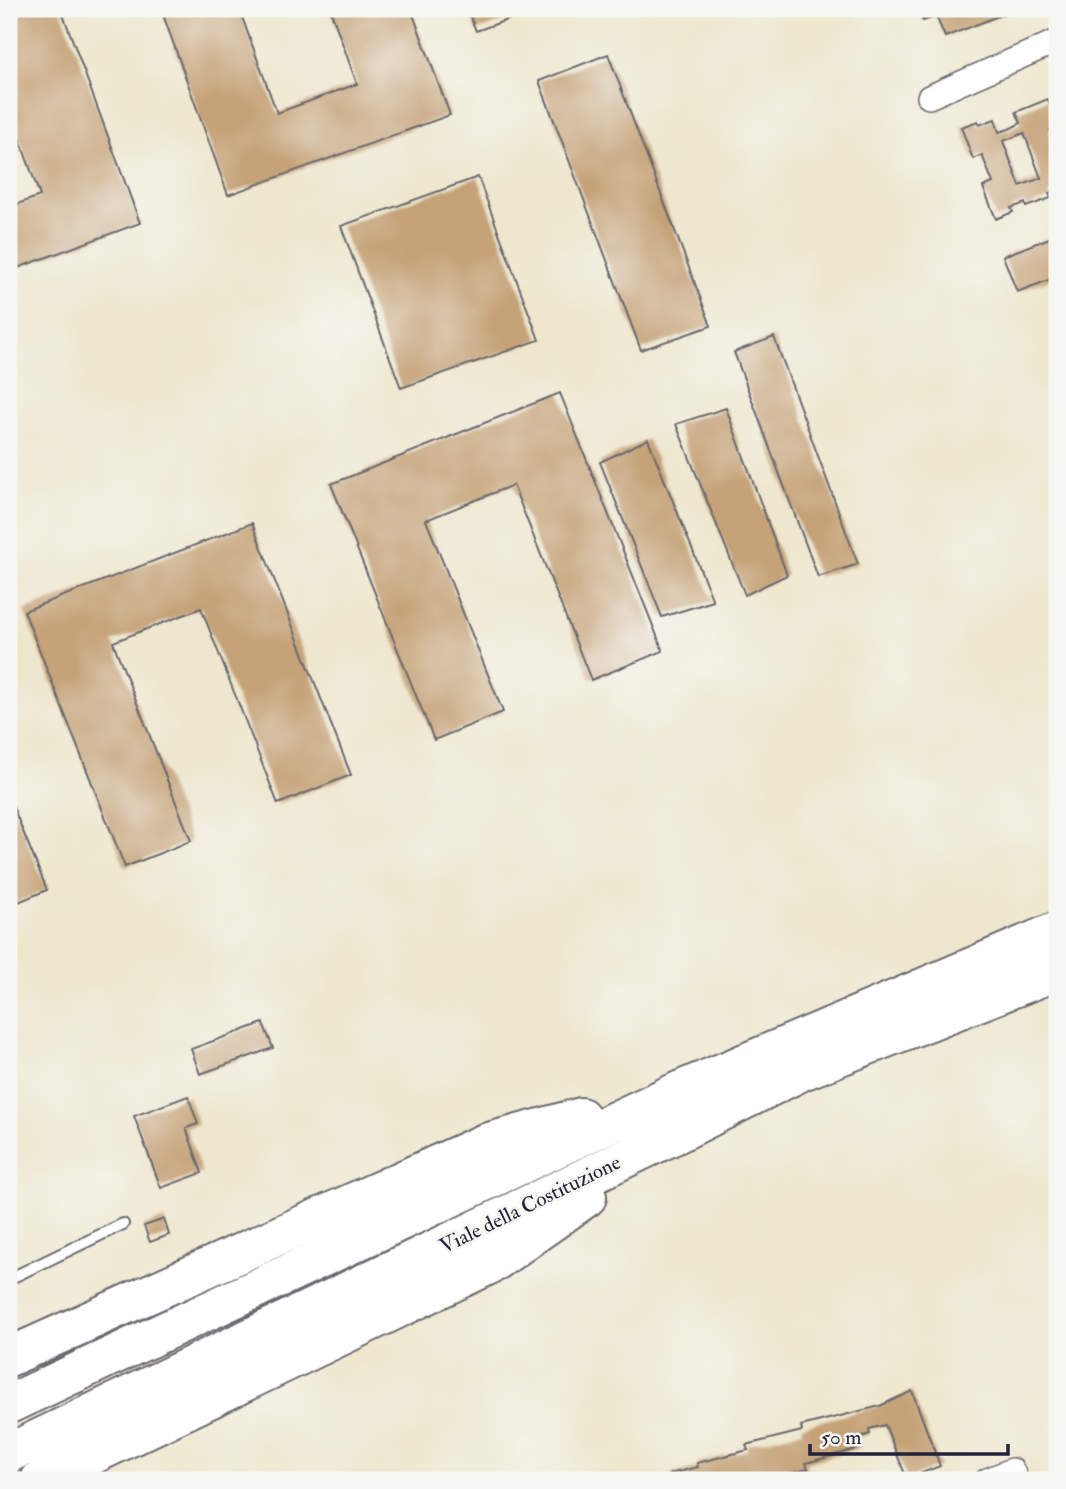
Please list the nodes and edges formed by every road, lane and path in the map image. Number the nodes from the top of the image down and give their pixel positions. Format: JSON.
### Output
{"nodes":[{"id":1,"x":1057,"y":41,"type":"edge"},
{"id":2,"x":929,"y":97,"type":"dead end"},
{"id":3,"x":1057,"y":931,"type":"edge"},
{"id":4,"x":1057,"y":971,"type":"edge"},
{"id":5,"x":681,"y":1090,"type":"junction"},
{"id":6,"x":678,"y":1133,"type":"junction"},
{"id":7,"x":123,"y":1224,"type":"dead end"},
{"id":8,"x":9,"y":1279,"type":"edge"},
{"id":9,"x":9,"y":1357,"type":"edge"},
{"id":10,"x":9,"y":1404,"type":"edge"},
{"id":11,"x":9,"y":1453,"type":"edge"},
{"id":12,"x":40,"y":1480,"type":"edge"},
{"id":13,"x":987,"y":1480,"type":"edge"},
{"id":14,"x":1017,"y":1480,"type":"edge"}],
"edges":[{"from":1,"to":2,"type":"street"},
{"from":3,"to":5,"type":"highway","name":"Viale della Costituzione"},
{"from":4,"to":6,"type":"highway","name":"Viale della Costituzione"},
{"from":5,"to":9,"type":"highway"},
{"from":5,"to":10,"type":"highway","name":"Viale della Costituzione"},
{"from":6,"to":11,"type":"highway","name":"Viale della Costituzione"},
{"from":6,"to":12,"type":"highway"},
{"from":7,"to":8,"type":"lane"},
{"from":13,"to":14,"type":"street"}]}
